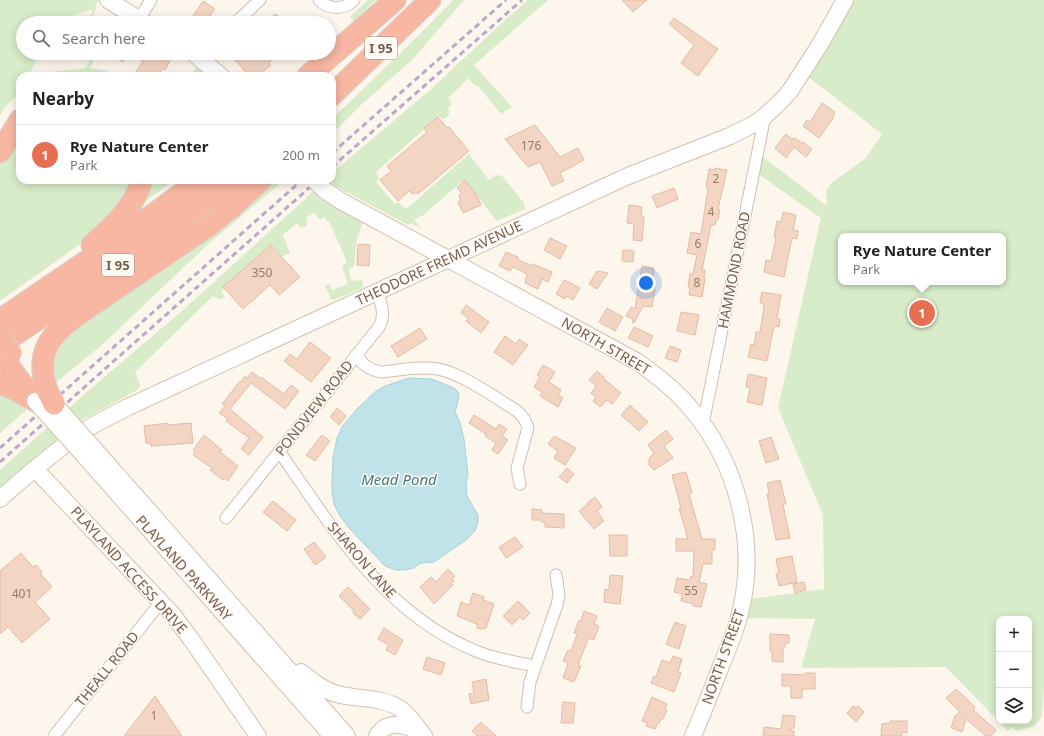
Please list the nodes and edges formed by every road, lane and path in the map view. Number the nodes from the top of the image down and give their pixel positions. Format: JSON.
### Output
{"nodes":[{"id":1,"x":108,"y":0,"type":"edge"},
{"id":2,"x":150,"y":0,"type":"edge"},
{"id":3,"x":260,"y":0,"type":"edge"},
{"id":4,"x":319,"y":0,"type":"edge"},
{"id":5,"x":354,"y":0,"type":"edge"},
{"id":6,"x":395,"y":0,"type":"edge"},
{"id":7,"x":400,"y":0,"type":"edge"},
{"id":8,"x":430,"y":0,"type":"edge"},
{"id":9,"x":845,"y":0,"type":"edge"},
{"id":10,"x":134,"y":16,"type":"edge"},
{"id":11,"x":144,"y":16,"type":"edge"},
{"id":12,"x":243,"y":16,"type":"edge"},
{"id":13,"x":401,"y":28,"type":"junction"},
{"id":14,"x":336,"y":52,"type":"edge"},
{"id":15,"x":205,"y":60,"type":"edge"},
{"id":16,"x":326,"y":60,"type":"edge"},
{"id":17,"x":217,"y":72,"type":"edge"},
{"id":18,"x":313,"y":72,"type":"edge"},
{"id":19,"x":326,"y":72,"type":"edge"},
{"id":20,"x":336,"y":91,"type":"edge"},
{"id":21,"x":336,"y":105,"type":"edge"},
{"id":22,"x":16,"y":109,"type":"edge"},
{"id":23,"x":765,"y":116,"type":"junction"},
{"id":24,"x":16,"y":126,"type":"edge"},
{"id":25,"x":0,"y":131,"type":"edge"},
{"id":26,"x":0,"y":152,"type":"edge"},
{"id":27,"x":140,"y":184,"type":"edge"},
{"id":28,"x":195,"y":184,"type":"edge"},
{"id":29,"x":228,"y":184,"type":"edge"},
{"id":30,"x":257,"y":184,"type":"edge"},
{"id":31,"x":318,"y":184,"type":"edge"},
{"id":32,"x":448,"y":259,"type":"junction"},
{"id":33,"x":377,"y":291,"type":"junction"},
{"id":34,"x":25,"y":303,"type":"junction"},
{"id":35,"x":0,"y":320,"type":"edge"},
{"id":36,"x":3,"y":350,"type":"edge"},
{"id":37,"x":356,"y":355,"type":"junction"},
{"id":38,"x":0,"y":384,"type":"edge"},
{"id":39,"x":45,"y":397,"type":"junction"},
{"id":40,"x":703,"y":424,"type":"junction"},
{"id":41,"x":84,"y":447,"type":"junction"},
{"id":42,"x":279,"y":451,"type":"junction"},
{"id":43,"x":34,"y":469,"type":"junction"},
{"id":44,"x":520,"y":484,"type":"dead end"},
{"id":45,"x":0,"y":499,"type":"edge"},
{"id":46,"x":226,"y":518,"type":"dead end"},
{"id":47,"x":556,"y":575,"type":"dead end"},
{"id":48,"x":161,"y":602,"type":"junction"},
{"id":49,"x":259,"y":635,"type":"junction"},
{"id":50,"x":535,"y":666,"type":"junction"},
{"id":51,"x":273,"y":669,"type":"junction"},
{"id":52,"x":527,"y":707,"type":"dead end"},
{"id":53,"x":54,"y":736,"type":"edge"},
{"id":54,"x":258,"y":736,"type":"edge"},
{"id":55,"x":321,"y":736,"type":"edge"},
{"id":56,"x":332,"y":736,"type":"edge"},
{"id":57,"x":348,"y":736,"type":"edge"},
{"id":58,"x":377,"y":736,"type":"edge"},
{"id":59,"x":424,"y":736,"type":"edge"},
{"id":60,"x":693,"y":736,"type":"edge"}],
"edges":[{"from":1,"to":10,"type":"street"},
{"from":2,"to":11,"type":"street"},
{"from":3,"to":12,"type":"street"},
{"from":4,"to":5,"type":"street"},
{"from":6,"to":14,"type":"highway"},
{"from":7,"to":19,"type":"highway","number":"I 95"},
{"from":8,"to":13,"type":"highway","number":"I 95"},
{"from":9,"to":23,"type":"street","name":"THEODORE FREMD AVENUE"},
{"from":13,"to":20,"type":"highway","number":"I 95"},
{"from":13,"to":21,"type":"highway"},
{"from":15,"to":17,"type":"street"},
{"from":16,"to":18,"type":"highway"},
{"from":22,"to":25,"type":"highway"},
{"from":23,"to":32,"type":"street","name":"THEODORE FREMD AVENUE"},
{"from":23,"to":40,"type":"street","name":"HAMMOND ROAD"},
{"from":24,"to":26,"type":"highway"},
{"from":27,"to":34,"type":"highway"},
{"from":28,"to":34,"type":"highway","number":"I 95"},
{"from":29,"to":36,"type":"highway","number":"I 95"},
{"from":30,"to":39,"type":"highway"},
{"from":31,"to":32,"type":"street","name":"NORTH STREET","bridge":true},
{"from":32,"to":33,"type":"street","name":"THEODORE FREMD AVENUE"},
{"from":32,"to":40,"type":"street","name":"NORTH STREET"},
{"from":33,"to":37,"type":"street","name":"PONDVIEW ROAD"},
{"from":33,"to":43,"type":"street","name":"THEODORE FREMD AVENUE"},
{"from":34,"to":35,"type":"highway","number":"I 95"},
{"from":36,"to":39,"type":"highway"},
{"from":37,"to":42,"type":"street","name":"PONDVIEW ROAD"},
{"from":37,"to":44,"type":"street"},
{"from":38,"to":39,"type":"highway"},
{"from":39,"to":41,"type":"street","name":"PLAYLAND PARKWAY","bridge":true},
{"from":40,"to":60,"type":"street","name":"NORTH STREET"},
{"from":41,"to":49,"type":"street","name":"PLAYLAND PARKWAY"},
{"from":41,"to":51,"type":"street","name":"PLAYLAND PARKWAY"},
{"from":42,"to":46,"type":"street","name":"PONDVIEW ROAD"},
{"from":42,"to":50,"type":"street","name":"SHARON LANE"},
{"from":43,"to":45,"type":"street","name":"THEODORE FREMD AVENUE"},
{"from":43,"to":48,"type":"street","name":"PLAYLAND ACCESS DRIVE"},
{"from":47,"to":50,"type":"street"},
{"from":48,"to":53,"type":"street","name":"THEALL ROAD"},
{"from":48,"to":54,"type":"street","name":"PLAYLAND ACCESS DRIVE"},
{"from":49,"to":57,"type":"street","name":"PLAYLAND PARKWAY"},
{"from":49,"to":59,"type":"street"},
{"from":50,"to":52,"type":"street"},
{"from":51,"to":55,"type":"street"},
{"from":51,"to":56,"type":"street","name":"PLAYLAND PARKWAY"},
{"from":58,"to":59,"type":"street"}]}
